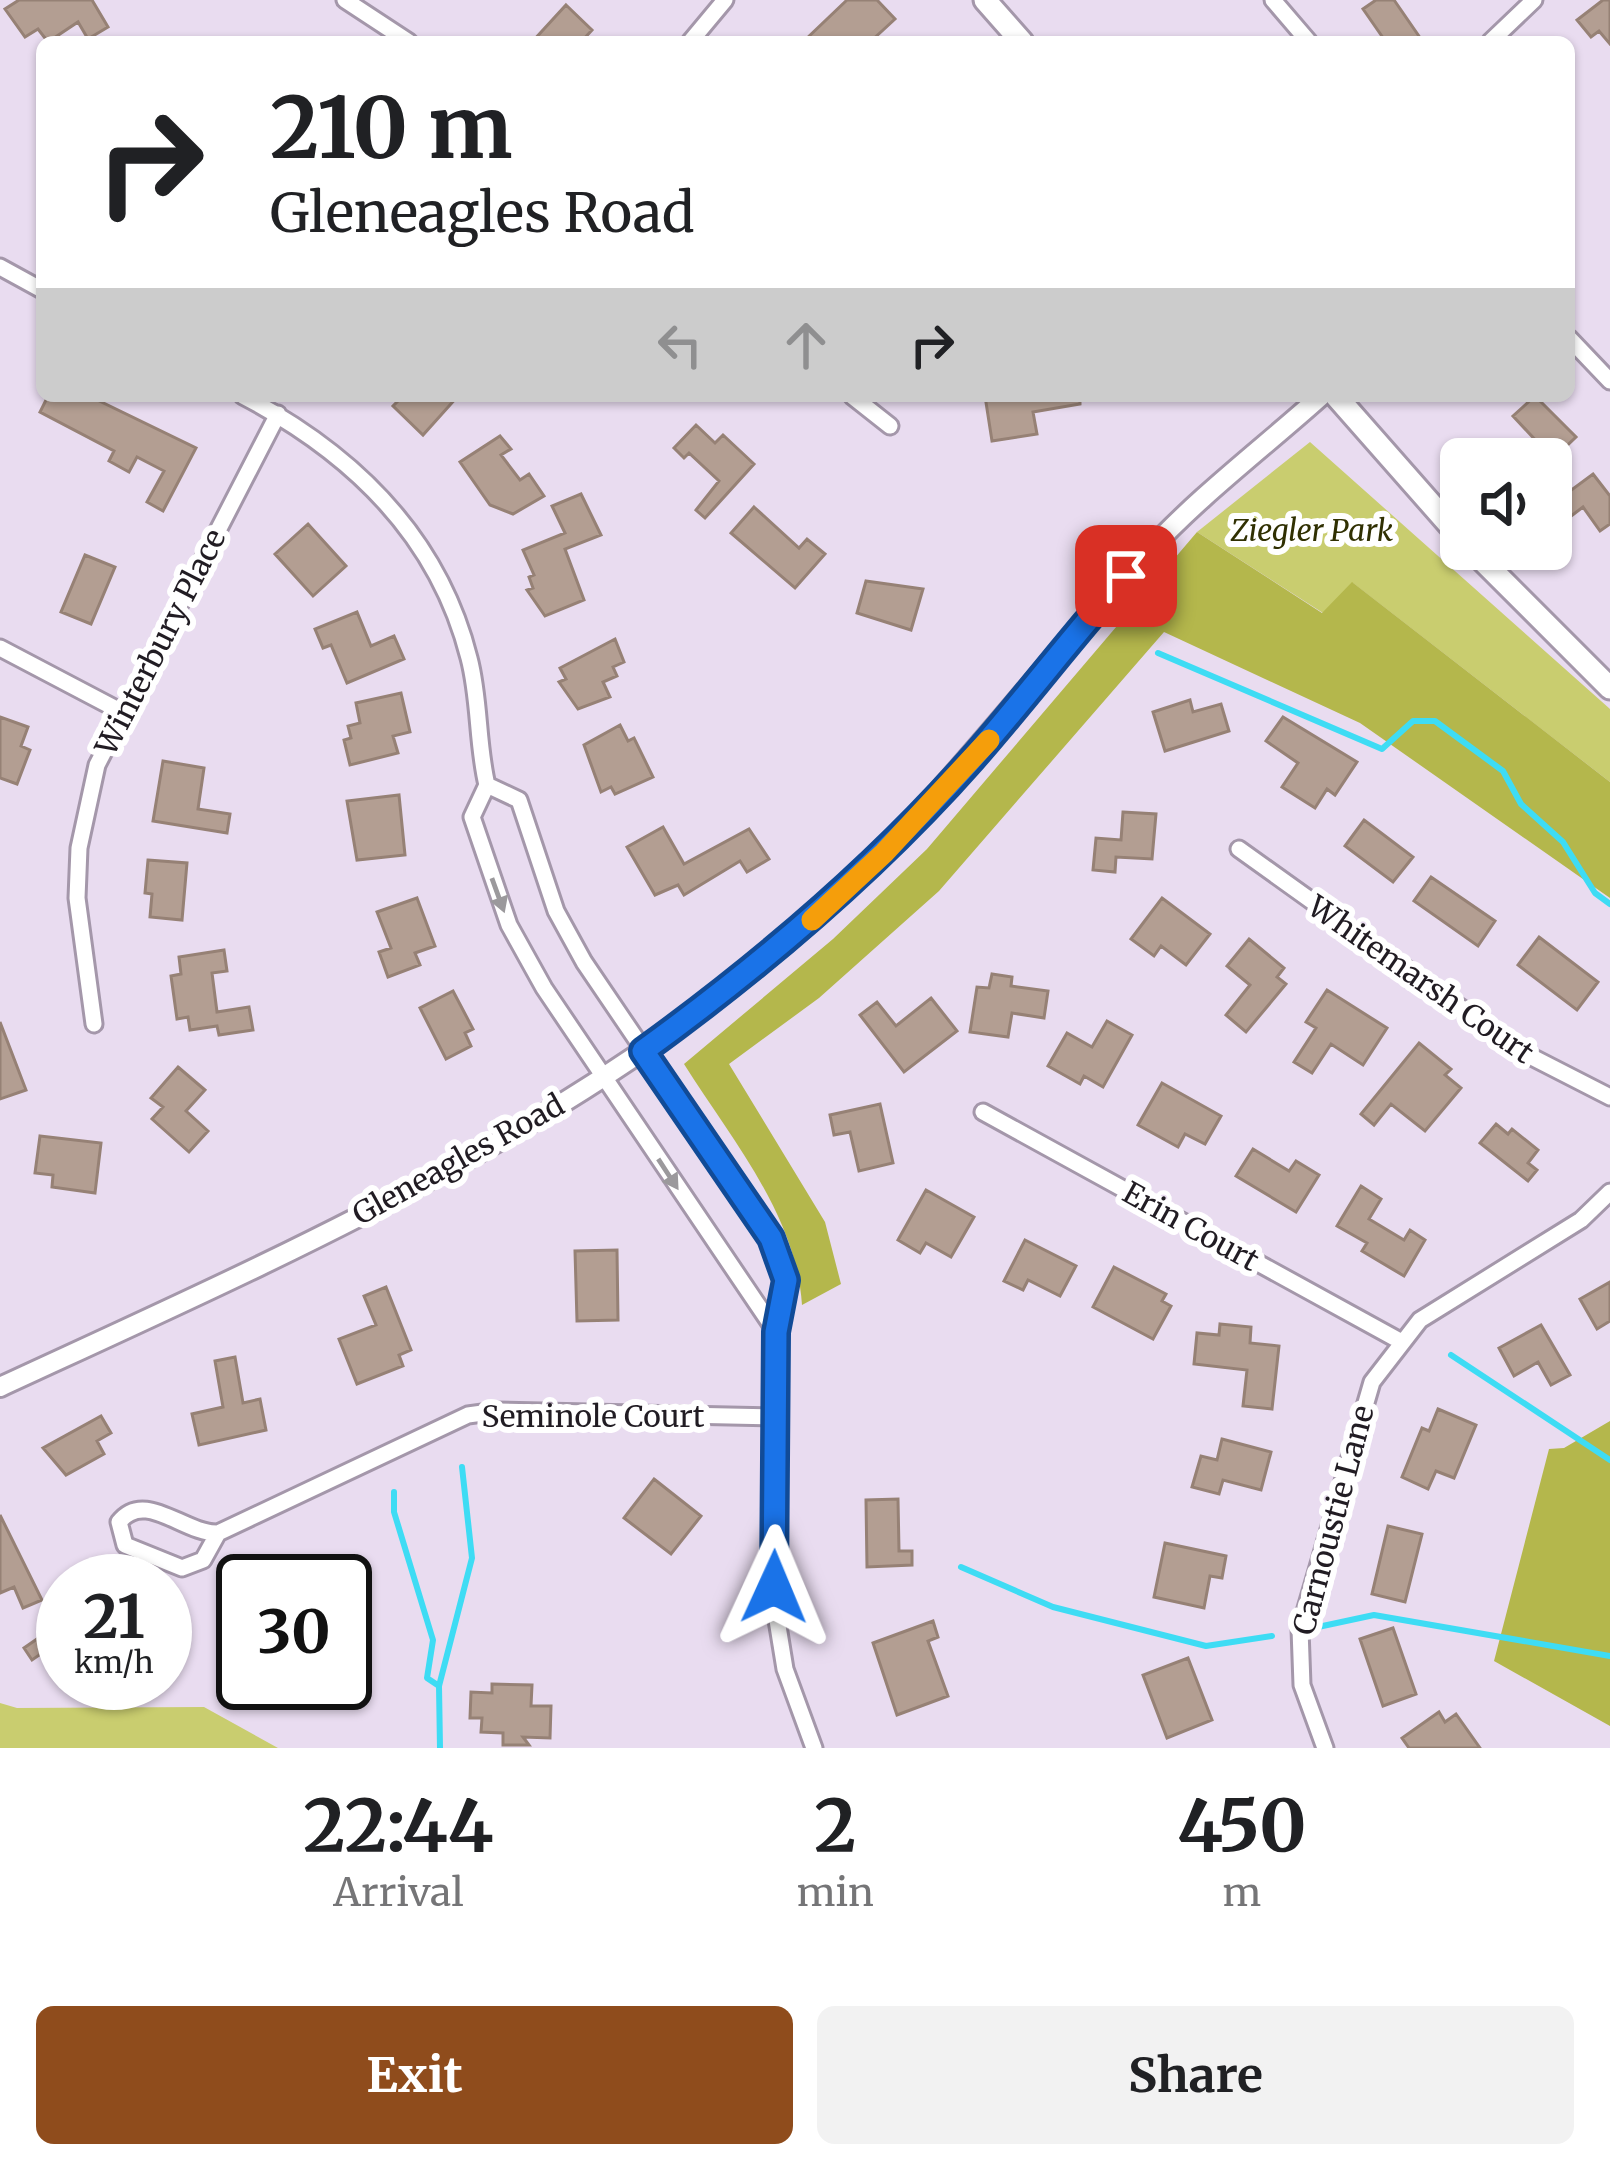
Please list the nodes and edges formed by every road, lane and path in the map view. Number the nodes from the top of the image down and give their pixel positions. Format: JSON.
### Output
{"nodes":[{"id":1,"x":345,"y":0,"type":"edge"},
{"id":2,"x":725,"y":0,"type":"edge"},
{"id":3,"x":985,"y":0,"type":"edge"},
{"id":4,"x":1273,"y":0,"type":"edge"},
{"id":5,"x":1534,"y":0,"type":"edge"},
{"id":6,"x":401,"y":36,"type":"edge"},
{"id":7,"x":695,"y":36,"type":"edge"},
{"id":8,"x":1017,"y":36,"type":"edge"},
{"id":9,"x":1304,"y":36,"type":"edge"},
{"id":10,"x":1496,"y":36,"type":"edge"},
{"id":11,"x":0,"y":267,"type":"edge"},
{"id":12,"x":36,"y":287,"type":"edge"},
{"id":13,"x":1575,"y":344,"type":"edge"},
{"id":14,"x":1610,"y":381,"type":"edge"},
{"id":15,"x":255,"y":402,"type":"edge"},
{"id":16,"x":860,"y":402,"type":"edge"},
{"id":17,"x":1315,"y":402,"type":"edge"},
{"id":18,"x":1341,"y":402,"type":"edge"},
{"id":19,"x":278,"y":414,"type":"junction"},
{"id":20,"x":890,"y":426,"type":"dead end"},
{"id":21,"x":1440,"y":514,"type":"edge"},
{"id":22,"x":1492,"y":570,"type":"edge"},
{"id":23,"x":0,"y":649,"type":"edge"},
{"id":24,"x":1610,"y":688,"type":"edge"},
{"id":25,"x":120,"y":711,"type":"junction"},
{"id":26,"x":487,"y":785,"type":"junction"},
{"id":27,"x":1239,"y":849,"type":"dead end"},
{"id":28,"x":94,"y":1024,"type":"dead end"},
{"id":29,"x":643,"y":1051,"type":"junction"},
{"id":30,"x":604,"y":1076,"type":"junction"},
{"id":31,"x":1610,"y":1097,"type":"edge"},
{"id":32,"x":982,"y":1112,"type":"dead end"},
{"id":33,"x":1610,"y":1192,"type":"edge"},
{"id":34,"x":776,"y":1332,"type":"junction"},
{"id":35,"x":1400,"y":1341,"type":"junction"},
{"id":36,"x":0,"y":1388,"type":"edge"},
{"id":37,"x":777,"y":1417,"type":"junction"},
{"id":38,"x":218,"y":1533,"type":"junction"},
{"id":39,"x":814,"y":1748,"type":"edge"},
{"id":40,"x":1325,"y":1748,"type":"edge"}],
"edges":[{"from":1,"to":6,"type":"street"},
{"from":2,"to":7,"type":"street"},
{"from":3,"to":8,"type":"main road"},
{"from":4,"to":9,"type":"street"},
{"from":5,"to":10,"type":"street"},
{"from":11,"to":12,"type":"street"},
{"from":13,"to":14,"type":"street"},
{"from":15,"to":19,"type":"street"},
{"from":16,"to":20,"type":"street"},
{"from":17,"to":29,"type":"street","name":"Gleneagles Road"},
{"from":18,"to":21,"type":"main road"},
{"from":19,"to":25,"type":"street","name":"Winterbury Place"},
{"from":19,"to":26,"type":"street"},
{"from":22,"to":24,"type":"main road"},
{"from":23,"to":25,"type":"street"},
{"from":25,"to":28,"type":"street","name":"Winterbury Place"},
{"from":26,"to":29,"type":"street"},
{"from":26,"to":30,"type":"street","one_way":true},
{"from":27,"to":31,"type":"street","name":"Whitemarsh Court"},
{"from":29,"to":30,"type":"street","name":"Gleneagles Road"},
{"from":29,"to":34,"type":"street"},
{"from":30,"to":34,"type":"street","one_way":true},
{"from":30,"to":36,"type":"street","name":"Gleneagles Road"},
{"from":32,"to":35,"type":"street","name":"Erin Court"},
{"from":33,"to":35,"type":"street","name":"Carnoustie Lane"},
{"from":34,"to":37,"type":"street"},
{"from":35,"to":40,"type":"street","name":"Carnoustie Lane"},
{"from":37,"to":38,"type":"street","name":"Seminole Court"},
{"from":37,"to":39,"type":"street"},
{"from":38,"to":38,"type":"street","name":"Seminole Court"}]}
